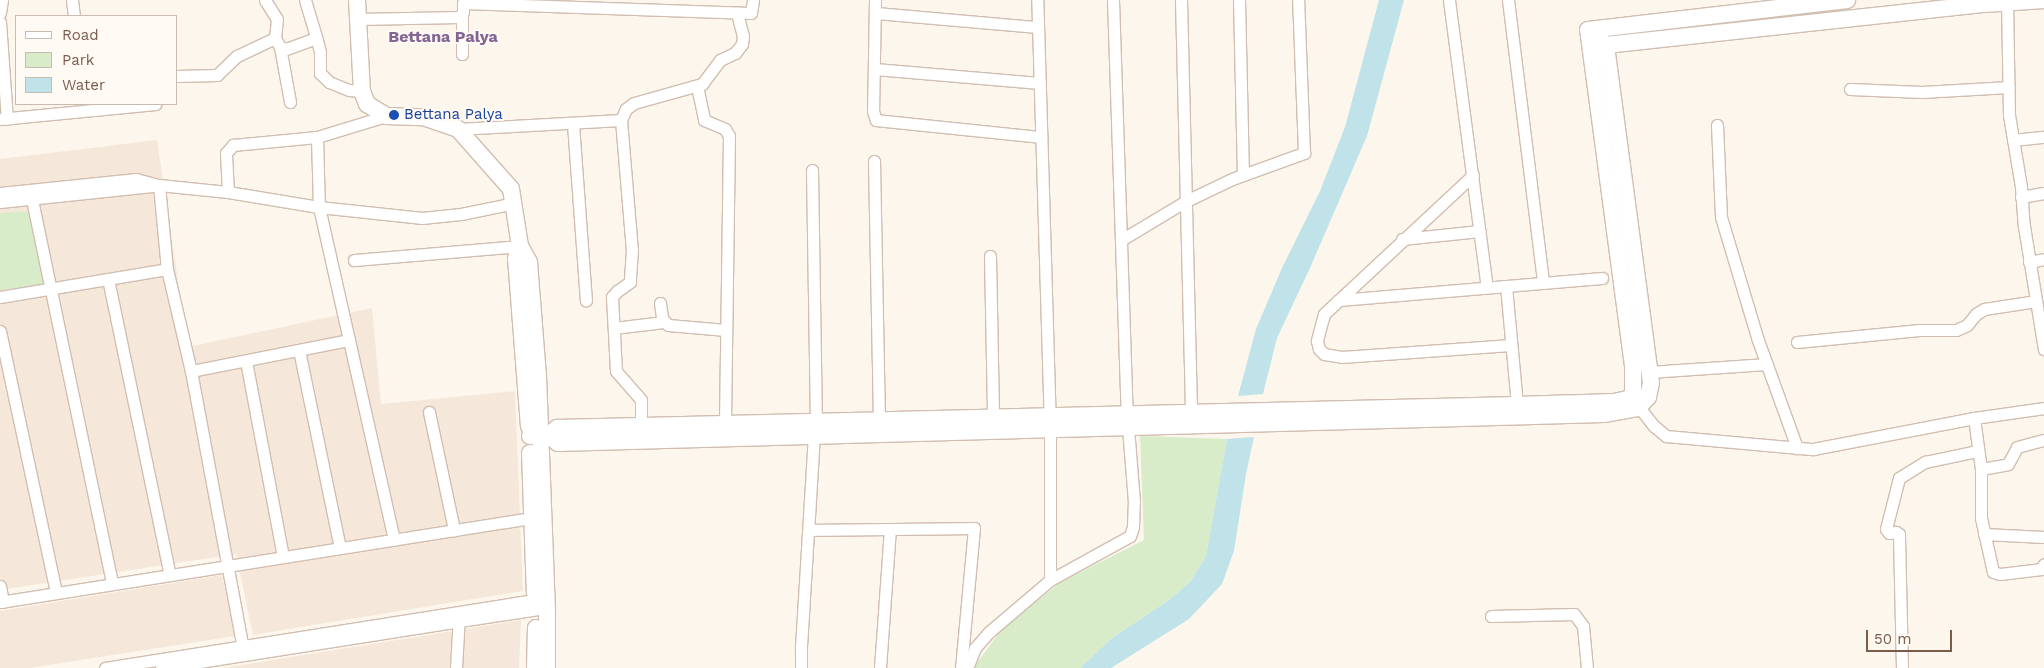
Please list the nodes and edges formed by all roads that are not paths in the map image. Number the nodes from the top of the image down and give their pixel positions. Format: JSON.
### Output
{"nodes":[{"id":1,"x":2,"y":0,"type":"edge"},
{"id":2,"x":72,"y":0,"type":"edge"},
{"id":3,"x":265,"y":0,"type":"edge"},
{"id":4,"x":305,"y":0,"type":"edge"},
{"id":5,"x":356,"y":0,"type":"edge"},
{"id":6,"x":702,"y":0,"type":"edge"},
{"id":7,"x":753,"y":0,"type":"edge"},
{"id":8,"x":875,"y":0,"type":"edge"},
{"id":9,"x":1037,"y":0,"type":"edge"},
{"id":10,"x":1113,"y":0,"type":"edge"},
{"id":11,"x":1181,"y":0,"type":"edge"},
{"id":12,"x":1239,"y":0,"type":"edge"},
{"id":13,"x":1298,"y":0,"type":"edge"},
{"id":14,"x":1449,"y":0,"type":"edge"},
{"id":15,"x":1508,"y":0,"type":"edge"},
{"id":16,"x":1847,"y":0,"type":"edge"},
{"id":17,"x":2044,"y":0,"type":"edge"},
{"id":18,"x":2007,"y":1,"type":"edge"},
{"id":19,"x":462,"y":2,"type":"edge"},
{"id":20,"x":1985,"y":2,"type":"edge"},
{"id":21,"x":595,"y":4,"type":"edge"},
{"id":22,"x":649,"y":5,"type":"edge"},
{"id":23,"x":702,"y":12,"type":"junction"},
{"id":24,"x":0,"y":13,"type":"edge"},
{"id":25,"x":737,"y":13,"type":"junction"},
{"id":26,"x":876,"y":13,"type":"junction"},
{"id":27,"x":74,"y":15,"type":"edge"},
{"id":28,"x":462,"y":15,"type":"junction"},
{"id":29,"x":358,"y":19,"type":"junction"},
{"id":30,"x":0,"y":22,"type":"edge"},
{"id":31,"x":1037,"y":26,"type":"junction"},
{"id":32,"x":1588,"y":30,"type":"junction"},
{"id":33,"x":317,"y":40,"type":"junction"},
{"id":34,"x":278,"y":43,"type":"junction"},
{"id":35,"x":1606,"y":45,"type":"junction"},
{"id":36,"x":462,"y":54,"type":"dead end"},
{"id":37,"x":2,"y":61,"type":"edge"},
{"id":38,"x":875,"y":69,"type":"junction"},
{"id":39,"x":178,"y":76,"type":"edge"},
{"id":40,"x":1039,"y":82,"type":"junction"},
{"id":41,"x":697,"y":86,"type":"junction"},
{"id":42,"x":2009,"y":87,"type":"junction"},
{"id":43,"x":1850,"y":88,"type":"dead end"},
{"id":44,"x":362,"y":91,"type":"junction"},
{"id":45,"x":290,"y":102,"type":"dead end"},
{"id":46,"x":145,"y":105,"type":"edge"},
{"id":47,"x":386,"y":116,"type":"junction"},
{"id":48,"x":4,"y":119,"type":"edge"},
{"id":49,"x":621,"y":120,"type":"junction"},
{"id":50,"x":573,"y":124,"type":"junction"},
{"id":51,"x":1717,"y":125,"type":"dead end"},
{"id":52,"x":458,"y":129,"type":"junction"},
{"id":53,"x":317,"y":137,"type":"junction"},
{"id":54,"x":1041,"y":137,"type":"junction"},
{"id":55,"x":2044,"y":137,"type":"edge"},
{"id":56,"x":2013,"y":140,"type":"junction"},
{"id":57,"x":874,"y":162,"type":"dead end"},
{"id":58,"x":812,"y":170,"type":"dead end"},
{"id":59,"x":1243,"y":175,"type":"junction"},
{"id":60,"x":1473,"y":175,"type":"junction"},
{"id":61,"x":159,"y":185,"type":"junction"},
{"id":62,"x":228,"y":192,"type":"junction"},
{"id":63,"x":0,"y":193,"type":"edge"},
{"id":64,"x":2044,"y":193,"type":"edge"},
{"id":65,"x":31,"y":194,"type":"junction"},
{"id":66,"x":2021,"y":197,"type":"junction"},
{"id":67,"x":1186,"y":201,"type":"junction"},
{"id":68,"x":0,"y":202,"type":"edge"},
{"id":69,"x":515,"y":203,"type":"junction"},
{"id":70,"x":319,"y":207,"type":"junction"},
{"id":71,"x":1480,"y":231,"type":"junction"},
{"id":72,"x":1402,"y":239,"type":"junction"},
{"id":73,"x":1121,"y":240,"type":"junction"},
{"id":74,"x":520,"y":246,"type":"junction"},
{"id":75,"x":990,"y":256,"type":"dead end"},
{"id":76,"x":2044,"y":259,"type":"edge"},
{"id":77,"x":354,"y":260,"type":"dead end"},
{"id":78,"x":2029,"y":262,"type":"junction"},
{"id":79,"x":167,"y":269,"type":"junction"},
{"id":80,"x":1602,"y":278,"type":"dead end"},
{"id":81,"x":108,"y":279,"type":"junction"},
{"id":82,"x":1543,"y":283,"type":"junction"},
{"id":83,"x":1506,"y":286,"type":"junction"},
{"id":84,"x":1487,"y":287,"type":"junction"},
{"id":85,"x":49,"y":289,"type":"junction"},
{"id":86,"x":0,"y":297,"type":"edge"},
{"id":87,"x":1339,"y":300,"type":"junction"},
{"id":88,"x":586,"y":301,"type":"dead end"},
{"id":89,"x":2036,"y":301,"type":"junction"},
{"id":90,"x":660,"y":302,"type":"dead end"},
{"id":91,"x":664,"y":322,"type":"junction"},
{"id":92,"x":614,"y":328,"type":"junction"},
{"id":93,"x":726,"y":330,"type":"junction"},
{"id":94,"x":0,"y":331,"type":"edge"},
{"id":95,"x":349,"y":340,"type":"junction"},
{"id":96,"x":1797,"y":342,"type":"dead end"},
{"id":97,"x":1511,"y":345,"type":"junction"},
{"id":98,"x":2044,"y":348,"type":"edge"},
{"id":99,"x":299,"y":350,"type":"junction"},
{"id":100,"x":246,"y":361,"type":"junction"},
{"id":101,"x":1767,"y":364,"type":"junction"},
{"id":102,"x":191,"y":372,"type":"junction"},
{"id":103,"x":1649,"y":372,"type":"junction"},
{"id":104,"x":1635,"y":402,"type":"junction"},
{"id":105,"x":1517,"y":405,"type":"junction"},
{"id":106,"x":2044,"y":408,"type":"edge"},
{"id":107,"x":429,"y":412,"type":"dead end"},
{"id":108,"x":1192,"y":412,"type":"junction"},
{"id":109,"x":993,"y":417,"type":"junction"},
{"id":110,"x":1257,"y":417,"type":"junction"},
{"id":111,"x":1974,"y":418,"type":"junction"},
{"id":112,"x":1128,"y":420,"type":"junction"},
{"id":113,"x":879,"y":421,"type":"junction"},
{"id":114,"x":1050,"y":422,"type":"junction"},
{"id":115,"x":641,"y":426,"type":"junction"},
{"id":116,"x":815,"y":429,"type":"junction"},
{"id":117,"x":725,"y":430,"type":"junction"},
{"id":118,"x":540,"y":436,"type":"junction"},
{"id":119,"x":2044,"y":440,"type":"edge"},
{"id":120,"x":1797,"y":448,"type":"junction"},
{"id":121,"x":1977,"y":451,"type":"junction"},
{"id":122,"x":1981,"y":469,"type":"junction"},
{"id":123,"x":531,"y":518,"type":"junction"},
{"id":124,"x":454,"y":530,"type":"junction"},
{"id":125,"x":809,"y":530,"type":"junction"},
{"id":126,"x":890,"y":530,"type":"junction"},
{"id":127,"x":1984,"y":534,"type":"junction"},
{"id":128,"x":2044,"y":537,"type":"edge"},
{"id":129,"x":394,"y":540,"type":"junction"},
{"id":130,"x":340,"y":548,"type":"junction"},
{"id":131,"x":283,"y":557,"type":"junction"},
{"id":132,"x":2044,"y":564,"type":"edge"},
{"id":133,"x":228,"y":566,"type":"junction"},
{"id":134,"x":170,"y":575,"type":"junction"},
{"id":135,"x":1050,"y":580,"type":"junction"},
{"id":136,"x":112,"y":584,"type":"junction"},
{"id":137,"x":0,"y":586,"type":"edge"},
{"id":138,"x":56,"y":593,"type":"junction"},
{"id":139,"x":2,"y":602,"type":"edge"},
{"id":140,"x":536,"y":605,"type":"junction"},
{"id":141,"x":1491,"y":616,"type":"dead end"},
{"id":142,"x":459,"y":617,"type":"junction"},
{"id":143,"x":243,"y":651,"type":"junction"},
{"id":144,"x":105,"y":668,"type":"edge"},
{"id":145,"x":161,"y":668,"type":"edge"},
{"id":146,"x":456,"y":668,"type":"edge"},
{"id":147,"x":535,"y":668,"type":"edge"},
{"id":148,"x":547,"y":668,"type":"edge"},
{"id":149,"x":801,"y":668,"type":"edge"},
{"id":150,"x":880,"y":668,"type":"edge"},
{"id":151,"x":961,"y":668,"type":"edge"},
{"id":152,"x":967,"y":668,"type":"edge"},
{"id":153,"x":1587,"y":668,"type":"edge"},
{"id":154,"x":1902,"y":668,"type":"edge"}],
"edges":[{"from":1,"to":24,"type":"street"},
{"from":2,"to":27,"type":"street"},
{"from":3,"to":34,"type":"street"},
{"from":4,"to":33,"type":"street"},
{"from":5,"to":29,"type":"street"},
{"from":6,"to":23,"type":"street"},
{"from":7,"to":25,"type":"street"},
{"from":8,"to":26,"type":"street"},
{"from":9,"to":31,"type":"street"},
{"from":10,"to":73,"type":"street"},
{"from":11,"to":67,"type":"street"},
{"from":12,"to":59,"type":"street"},
{"from":13,"to":59,"type":"street"},
{"from":14,"to":60,"type":"street"},
{"from":15,"to":82,"type":"street"},
{"from":16,"to":32,"type":"street"},
{"from":17,"to":18,"type":"street"},
{"from":18,"to":20,"type":"street"},
{"from":18,"to":42,"type":"street"},
{"from":19,"to":21,"type":"street"},
{"from":19,"to":28,"type":"street"},
{"from":20,"to":35,"type":"street"},
{"from":21,"to":22,"type":"street"},
{"from":22,"to":23,"type":"street"},
{"from":23,"to":25,"type":"street"},
{"from":25,"to":41,"type":"street"},
{"from":26,"to":31,"type":"street"},
{"from":26,"to":38,"type":"street"},
{"from":28,"to":29,"type":"street"},
{"from":28,"to":36,"type":"street"},
{"from":29,"to":44,"type":"street"},
{"from":30,"to":37,"type":"street"},
{"from":31,"to":40,"type":"street"},
{"from":32,"to":35,"type":"street"},
{"from":32,"to":104,"type":"street"},
{"from":33,"to":34,"type":"street"},
{"from":33,"to":44,"type":"street"},
{"from":34,"to":39,"type":"street"},
{"from":34,"to":45,"type":"street"},
{"from":35,"to":103,"type":"street"},
{"from":37,"to":48,"type":"street"},
{"from":38,"to":40,"type":"street"},
{"from":38,"to":54,"type":"street"},
{"from":40,"to":54,"type":"street"},
{"from":41,"to":49,"type":"street"},
{"from":41,"to":93,"type":"street"},
{"from":42,"to":43,"type":"street"},
{"from":42,"to":56,"type":"street"},
{"from":44,"to":47,"type":"street"},
{"from":46,"to":48,"type":"street"},
{"from":47,"to":52,"type":"street"},
{"from":47,"to":53,"type":"street"},
{"from":49,"to":50,"type":"street"},
{"from":49,"to":92,"type":"street"},
{"from":50,"to":52,"type":"street"},
{"from":50,"to":88,"type":"street"},
{"from":51,"to":101,"type":"street"},
{"from":52,"to":69,"type":"street"},
{"from":53,"to":62,"type":"street"},
{"from":53,"to":70,"type":"street"},
{"from":54,"to":114,"type":"street"},
{"from":55,"to":56,"type":"street"},
{"from":56,"to":66,"type":"street"},
{"from":57,"to":113,"type":"street"},
{"from":58,"to":116,"type":"street"},
{"from":59,"to":67,"type":"street"},
{"from":60,"to":71,"type":"street"},
{"from":60,"to":72,"type":"street"},
{"from":61,"to":62,"type":"street"},
{"from":61,"to":65,"type":"street"},
{"from":61,"to":65,"type":"street"},
{"from":61,"to":79,"type":"street"},
{"from":62,"to":70,"type":"street"},
{"from":63,"to":65,"type":"street"},
{"from":64,"to":66,"type":"street"},
{"from":65,"to":68,"type":"street"},
{"from":65,"to":85,"type":"street"},
{"from":66,"to":78,"type":"street"},
{"from":67,"to":73,"type":"street"},
{"from":67,"to":108,"type":"street"},
{"from":69,"to":70,"type":"street"},
{"from":69,"to":74,"type":"street"},
{"from":70,"to":95,"type":"street"},
{"from":71,"to":72,"type":"street"},
{"from":71,"to":84,"type":"street"},
{"from":72,"to":87,"type":"street"},
{"from":73,"to":112,"type":"street"},
{"from":74,"to":77,"type":"street"},
{"from":74,"to":118,"type":"street"},
{"from":75,"to":109,"type":"street"},
{"from":76,"to":78,"type":"street"},
{"from":78,"to":89,"type":"street"},
{"from":79,"to":81,"type":"street"},
{"from":79,"to":102,"type":"street"},
{"from":80,"to":82,"type":"street"},
{"from":81,"to":85,"type":"street"},
{"from":81,"to":134,"type":"street"},
{"from":82,"to":83,"type":"street"},
{"from":83,"to":84,"type":"street"},
{"from":83,"to":97,"type":"street"},
{"from":84,"to":87,"type":"street"},
{"from":85,"to":86,"type":"street"},
{"from":85,"to":136,"type":"street"},
{"from":87,"to":97,"type":"street"},
{"from":89,"to":96,"type":"street"},
{"from":89,"to":98,"type":"street"},
{"from":90,"to":91,"type":"street"},
{"from":91,"to":92,"type":"street"},
{"from":91,"to":93,"type":"street"},
{"from":92,"to":115,"type":"street"},
{"from":93,"to":117,"type":"street"},
{"from":94,"to":138,"type":"street"},
{"from":95,"to":99,"type":"street"},
{"from":95,"to":129,"type":"street"},
{"from":97,"to":105,"type":"street"},
{"from":99,"to":100,"type":"street"},
{"from":99,"to":130,"type":"street"},
{"from":100,"to":102,"type":"street"},
{"from":100,"to":131,"type":"street"},
{"from":101,"to":103,"type":"street"},
{"from":101,"to":120,"type":"street"},
{"from":102,"to":133,"type":"street"},
{"from":103,"to":104,"type":"street"},
{"from":104,"to":105,"type":"street"},
{"from":104,"to":110,"type":"street"},
{"from":104,"to":120,"type":"street"},
{"from":105,"to":110,"type":"street"},
{"from":106,"to":111,"type":"street"},
{"from":107,"to":124,"type":"street"},
{"from":108,"to":110,"type":"street"},
{"from":108,"to":112,"type":"street"},
{"from":109,"to":113,"type":"street"},
{"from":109,"to":114,"type":"street"},
{"from":110,"to":112,"type":"street"},
{"from":111,"to":120,"type":"street"},
{"from":111,"to":121,"type":"street"},
{"from":112,"to":114,"type":"street"},
{"from":112,"to":135,"type":"street"},
{"from":113,"to":116,"type":"street"},
{"from":114,"to":116,"type":"street"},
{"from":114,"to":135,"type":"street"},
{"from":115,"to":117,"type":"street"},
{"from":115,"to":118,"type":"street"},
{"from":116,"to":117,"type":"street"},
{"from":116,"to":125,"type":"street"},
{"from":117,"to":118,"type":"street"},
{"from":118,"to":123,"type":"street"},
{"from":118,"to":148,"type":"street"},
{"from":119,"to":122,"type":"street"},
{"from":121,"to":122,"type":"street"},
{"from":121,"to":154,"type":"street"},
{"from":122,"to":127,"type":"street"},
{"from":123,"to":124,"type":"street"},
{"from":123,"to":140,"type":"street"},
{"from":124,"to":129,"type":"street"},
{"from":125,"to":126,"type":"street"},
{"from":125,"to":149,"type":"street"},
{"from":126,"to":150,"type":"street"},
{"from":126,"to":151,"type":"street"},
{"from":127,"to":128,"type":"street"},
{"from":127,"to":132,"type":"street"},
{"from":129,"to":130,"type":"street"},
{"from":130,"to":131,"type":"street"},
{"from":131,"to":133,"type":"street"},
{"from":133,"to":134,"type":"street"},
{"from":133,"to":143,"type":"street"},
{"from":134,"to":136,"type":"street"},
{"from":135,"to":152,"type":"street"},
{"from":136,"to":138,"type":"street"},
{"from":137,"to":139,"type":"street"},
{"from":138,"to":139,"type":"street"},
{"from":140,"to":142,"type":"street"},
{"from":140,"to":147,"type":"street"},
{"from":141,"to":153,"type":"street"},
{"from":142,"to":143,"type":"street"},
{"from":142,"to":146,"type":"street"},
{"from":143,"to":144,"type":"street"},
{"from":143,"to":145,"type":"street"}]}
